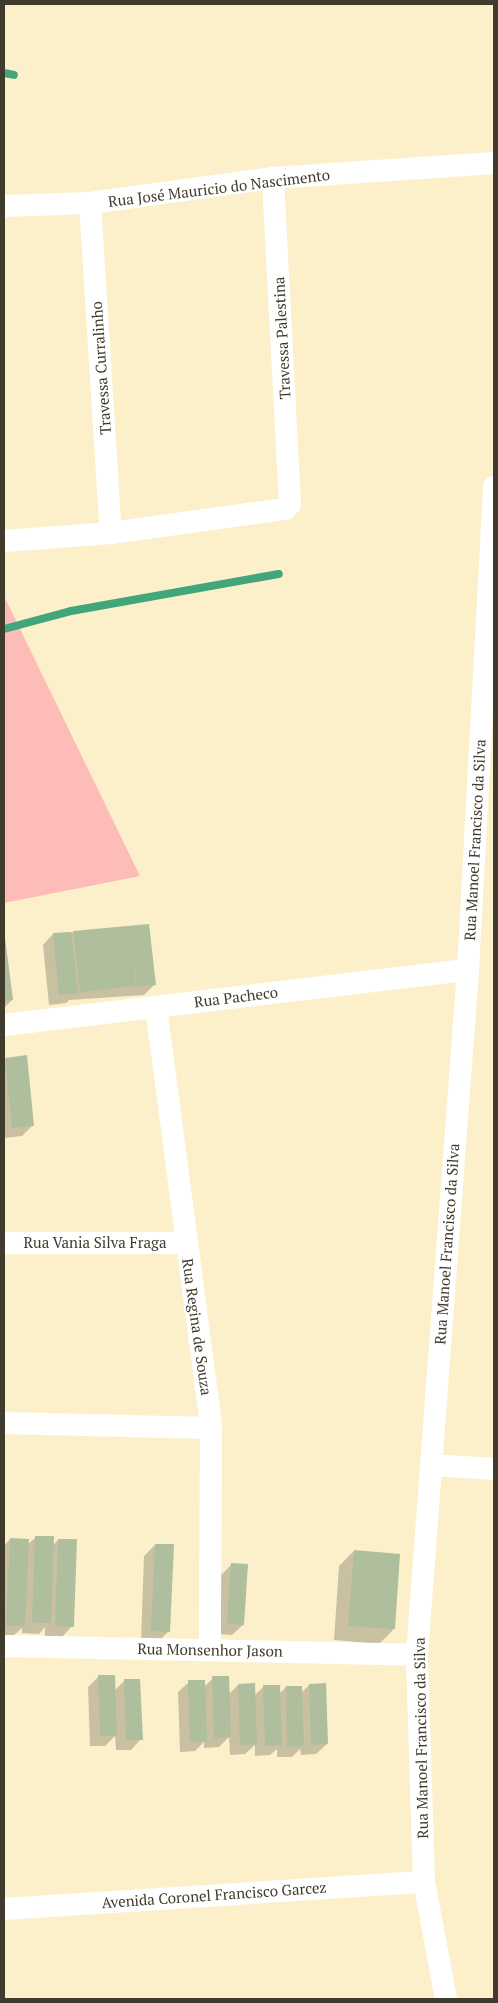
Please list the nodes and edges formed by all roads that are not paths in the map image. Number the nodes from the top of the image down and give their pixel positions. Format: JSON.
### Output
{"nodes":[{"id":1,"x":494,"y":163,"type":"edge"},
{"id":2,"x":273,"y":178,"type":"junction"},
{"id":3,"x":90,"y":203,"type":"junction"},
{"id":4,"x":4,"y":206,"type":"edge"},
{"id":5,"x":494,"y":487,"type":"edge"},
{"id":6,"x":111,"y":533,"type":"junction"},
{"id":7,"x":4,"y":541,"type":"edge"},
{"id":8,"x":468,"y":970,"type":"junction"},
{"id":9,"x":156,"y":1007,"type":"junction"},
{"id":10,"x":4,"y":1025,"type":"edge"},
{"id":11,"x":4,"y":1243,"type":"edge"},
{"id":12,"x":186,"y":1243,"type":"junction"},
{"id":13,"x":4,"y":1423,"type":"edge"},
{"id":14,"x":211,"y":1428,"type":"junction"},
{"id":15,"x":431,"y":1465,"type":"junction"},
{"id":16,"x":494,"y":1469,"type":"edge"},
{"id":17,"x":4,"y":1646,"type":"edge"},
{"id":18,"x":210,"y":1650,"type":"junction"},
{"id":19,"x":417,"y":1655,"type":"junction"},
{"id":20,"x":424,"y":1882,"type":"junction"},
{"id":21,"x":4,"y":1909,"type":"edge"},
{"id":22,"x":446,"y":1999,"type":"edge"}],
"edges":[{"from":1,"to":2,"type":"street","name":"Rua José Mauricio do Nascimento"},
{"from":2,"to":3,"type":"street","name":"Rua José Mauricio do Nascimento"},
{"from":2,"to":6,"type":"street","name":"Travessa Palestina"},
{"from":3,"to":4,"type":"street","name":"Rua José Mauricio do Nascimento"},
{"from":3,"to":6,"type":"street","name":"Travessa Curralinho"},
{"from":5,"to":8,"type":"street","name":"Rua Manoel Francisco da Silva"},
{"from":6,"to":7,"type":"street"},
{"from":8,"to":9,"type":"street","name":"Rua Pacheco"},
{"from":8,"to":15,"type":"street","name":"Rua Manoel Francisco da Silva"},
{"from":9,"to":10,"type":"street","name":"Rua Pacheco"},
{"from":9,"to":12,"type":"street","name":"Rua Regina de Souza"},
{"from":11,"to":12,"type":"street","name":"Rua Vania Silva Fraga"},
{"from":12,"to":14,"type":"street","name":"Rua Regina de Souza"},
{"from":13,"to":14,"type":"street"},
{"from":14,"to":18,"type":"street","name":"Rua Regina de Souza"},
{"from":15,"to":16,"type":"street"},
{"from":15,"to":19,"type":"street","name":"Rua Manoel Francisco da Silva"},
{"from":17,"to":18,"type":"street","name":"Rua Monsenhor Jason"},
{"from":18,"to":19,"type":"street","name":"Rua Monsenhor Jason"},
{"from":19,"to":20,"type":"street","name":"Rua Manoel Francisco da Silva"},
{"from":20,"to":21,"type":"street","name":"Avenida Coronel Francisco Garcez"},
{"from":20,"to":22,"type":"street","name":"Rua Manoel Francisco da Silva"}]}
